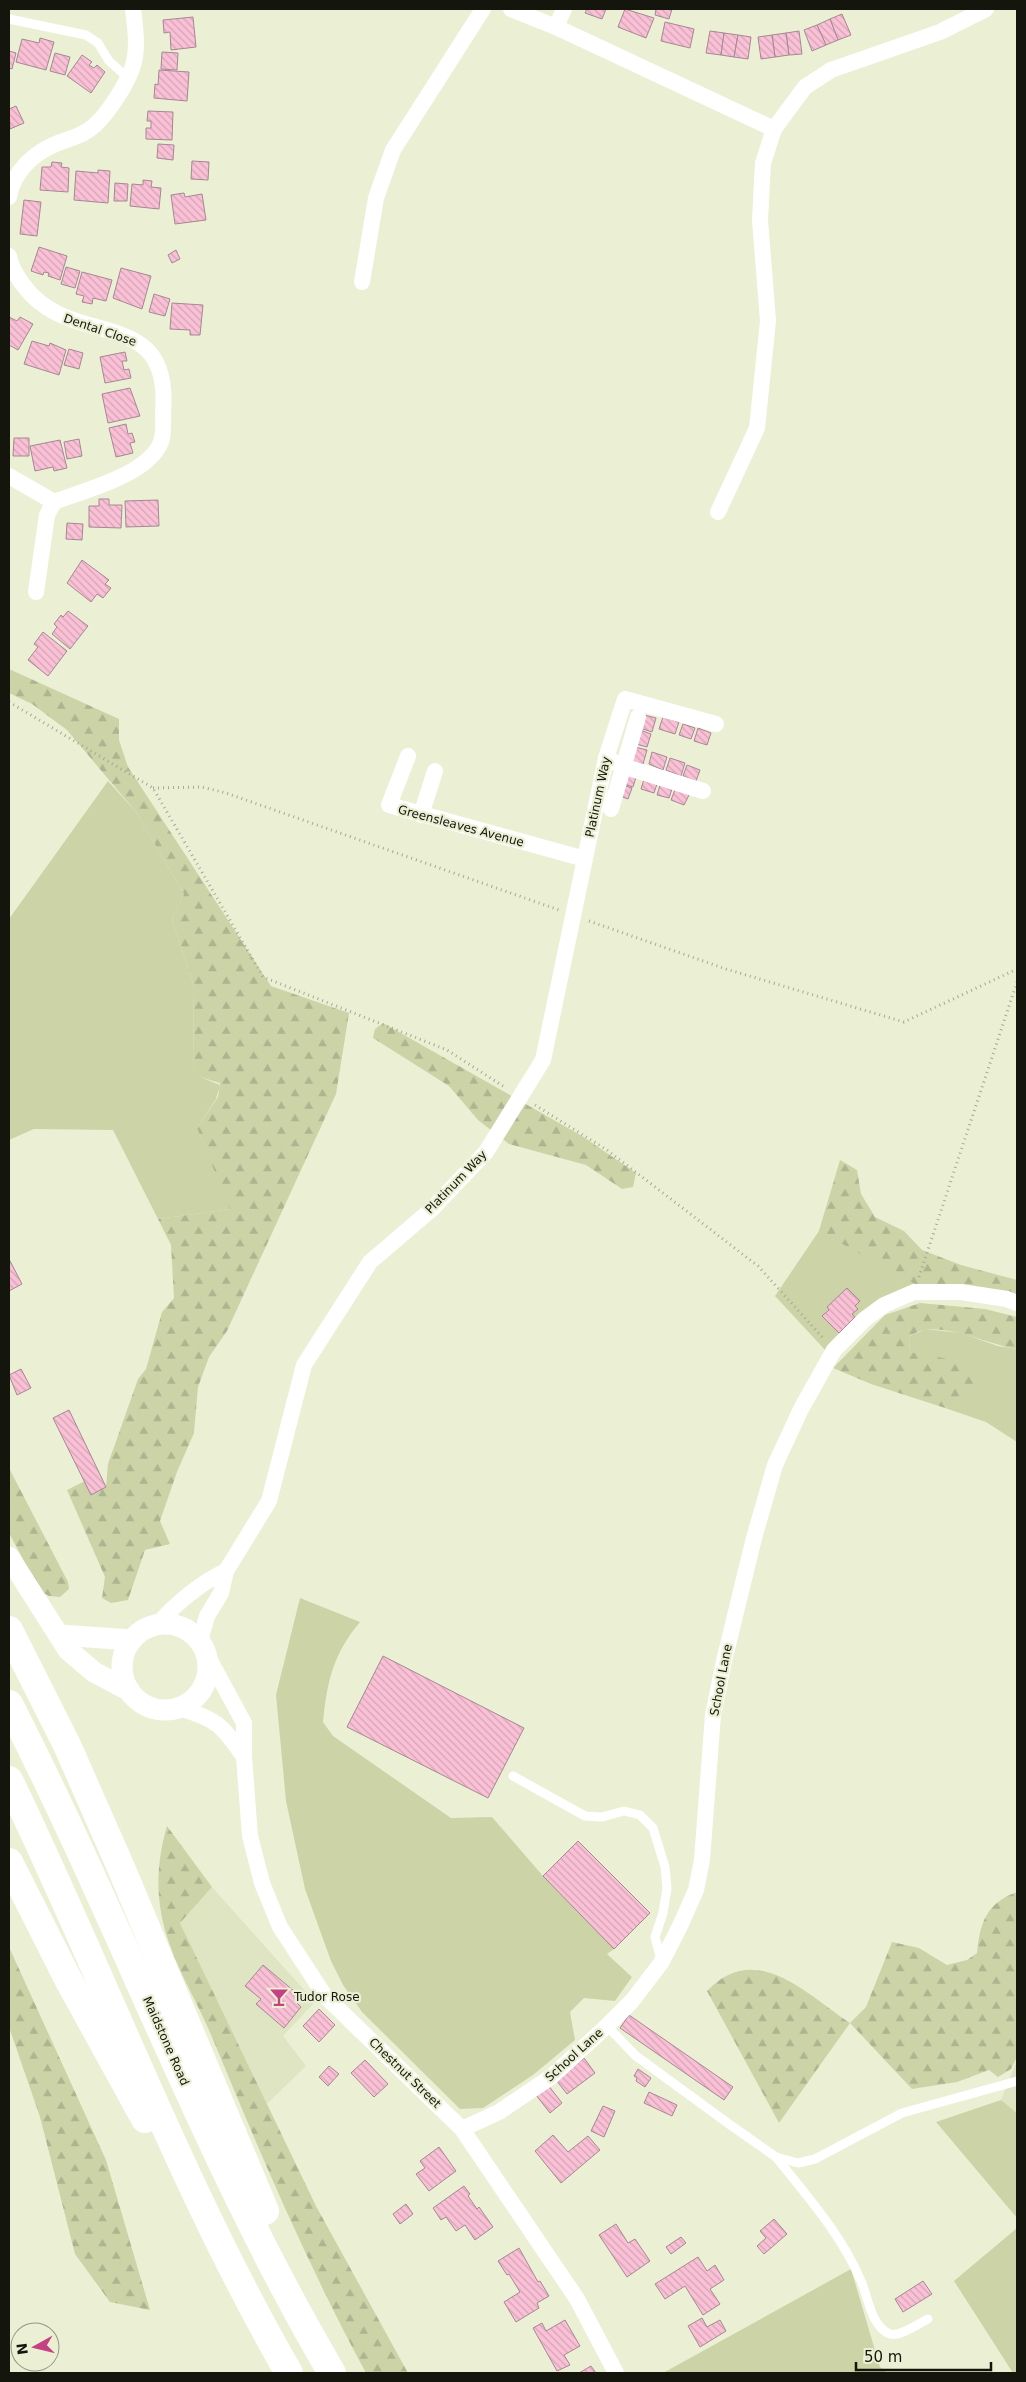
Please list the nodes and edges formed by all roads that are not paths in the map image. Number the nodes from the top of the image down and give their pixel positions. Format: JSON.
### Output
{"nodes":[{"id":1,"x":132,"y":9,"type":"edge"},
{"id":2,"x":483,"y":9,"type":"edge"},
{"id":3,"x":511,"y":9,"type":"edge"},
{"id":4,"x":564,"y":9,"type":"edge"},
{"id":5,"x":986,"y":9,"type":"edge"},
{"id":6,"x":9,"y":19,"type":"edge"},
{"id":7,"x":556,"y":27,"type":"junction"},
{"id":8,"x":127,"y":77,"type":"junction"},
{"id":9,"x":774,"y":130,"type":"junction"},
{"id":10,"x":9,"y":197,"type":"edge"},
{"id":11,"x":10,"y":264,"type":"edge"},
{"id":12,"x":362,"y":282,"type":"dead end"},
{"id":13,"x":9,"y":476,"type":"edge"},
{"id":14,"x":54,"y":502,"type":"junction"},
{"id":15,"x":718,"y":512,"type":"dead end"},
{"id":16,"x":36,"y":592,"type":"dead end"},
{"id":17,"x":638,"y":717,"type":"dead end"},
{"id":18,"x":716,"y":724,"type":"dead end"},
{"id":19,"x":408,"y":756,"type":"dead end"},
{"id":20,"x":606,"y":758,"type":"junction"},
{"id":21,"x":623,"y":766,"type":"junction"},
{"id":22,"x":435,"y":772,"type":"dead end"},
{"id":23,"x":703,"y":791,"type":"dead end"},
{"id":24,"x":611,"y":809,"type":"dead end"},
{"id":25,"x":421,"y":815,"type":"junction"},
{"id":26,"x":585,"y":860,"type":"junction"},
{"id":27,"x":1017,"y":1303,"type":"edge"},
{"id":28,"x":9,"y":1557,"type":"edge"},
{"id":29,"x":226,"y":1571,"type":"junction"},
{"id":30,"x":158,"y":1624,"type":"junction"},
{"id":31,"x":9,"y":1630,"type":"edge"},
{"id":32,"x":59,"y":1635,"type":"junction"},
{"id":33,"x":132,"y":1640,"type":"junction"},
{"id":34,"x":203,"y":1647,"type":"junction"},
{"id":35,"x":130,"y":1691,"type":"junction"},
{"id":36,"x":9,"y":1704,"type":"edge"},
{"id":37,"x":178,"y":1708,"type":"junction"},
{"id":38,"x":244,"y":1758,"type":"junction"},
{"id":39,"x":513,"y":1776,"type":"dead end"},
{"id":40,"x":9,"y":1780,"type":"edge"},
{"id":41,"x":9,"y":1862,"type":"edge"},
{"id":42,"x":661,"y":1963,"type":"junction"},
{"id":43,"x":607,"y":2026,"type":"junction"},
{"id":44,"x":1017,"y":2082,"type":"edge"},
{"id":45,"x":462,"y":2129,"type":"junction"},
{"id":46,"x":776,"y":2157,"type":"junction"},
{"id":47,"x":197,"y":2195,"type":"junction"},
{"id":48,"x":268,"y":2257,"type":"junction"},
{"id":49,"x":928,"y":2319,"type":"dead end"},
{"id":50,"x":289,"y":2373,"type":"edge"},
{"id":51,"x":332,"y":2373,"type":"edge"},
{"id":52,"x":616,"y":2373,"type":"edge"}],
"edges":[{"from":1,"to":8,"type":"street"},
{"from":2,"to":12,"type":"street"},
{"from":3,"to":7,"type":"street"},
{"from":4,"to":7,"type":"street"},
{"from":5,"to":9,"type":"street"},
{"from":6,"to":8,"type":"lane"},
{"from":7,"to":9,"type":"street"},
{"from":8,"to":10,"type":"street"},
{"from":9,"to":15,"type":"street"},
{"from":11,"to":14,"type":"street","name":"Dental Close"},
{"from":13,"to":14,"type":"street"},
{"from":14,"to":16,"type":"street"},
{"from":17,"to":21,"type":"street"},
{"from":18,"to":20,"type":"street","name":"Platinum Way"},
{"from":19,"to":25,"type":"street","name":"Greensleaves Avenue"},
{"from":20,"to":21,"type":"street"},
{"from":20,"to":26,"type":"street","name":"Platinum Way"},
{"from":21,"to":23,"type":"street"},
{"from":21,"to":24,"type":"street"},
{"from":22,"to":25,"type":"street"},
{"from":25,"to":26,"type":"street","name":"Greensleaves Avenue"},
{"from":26,"to":29,"type":"street","name":"Platinum Way"},
{"from":27,"to":42,"type":"street","name":"School Lane"},
{"from":28,"to":32,"type":"street"},
{"from":29,"to":30,"type":"street","name":"Platinum Way"},
{"from":29,"to":34,"type":"street","name":"Platinum Way"},
{"from":30,"to":33,"type":"street"},
{"from":30,"to":34,"type":"street"},
{"from":31,"to":48,"type":"highway"},
{"from":32,"to":33,"type":"street"},
{"from":32,"to":35,"type":"street"},
{"from":33,"to":35,"type":"street"},
{"from":34,"to":37,"type":"street"},
{"from":34,"to":38,"type":"street","name":"Chestnut Street"},
{"from":35,"to":37,"type":"street"},
{"from":36,"to":48,"type":"highway","name":"Maidstone Road"},
{"from":37,"to":38,"type":"street","name":"Chestnut Street"},
{"from":38,"to":45,"type":"street","name":"Chestnut Street"},
{"from":39,"to":42,"type":"lane"},
{"from":40,"to":47,"type":"highway"},
{"from":41,"to":47,"type":"highway"},
{"from":42,"to":43,"type":"street","name":"School Lane"},
{"from":43,"to":45,"type":"street","name":"School Lane"},
{"from":43,"to":46,"type":"lane"},
{"from":44,"to":46,"type":"lane"},
{"from":45,"to":52,"type":"street","name":"Chestnut Street"},
{"from":46,"to":49,"type":"lane"},
{"from":47,"to":50,"type":"highway"},
{"from":48,"to":51,"type":"highway","name":"Maidstone Road"}]}
